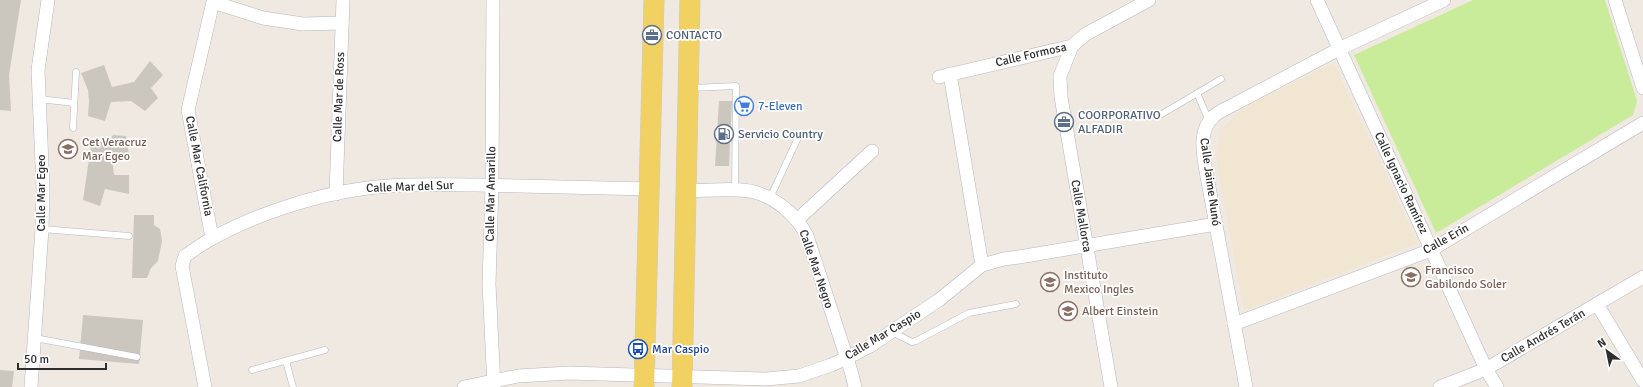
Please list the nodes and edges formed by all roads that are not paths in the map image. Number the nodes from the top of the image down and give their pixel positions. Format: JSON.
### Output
{"nodes":[{"id":1,"x":48,"y":0,"type":"edge"},
{"id":2,"x":343,"y":0,"type":"edge"},
{"id":3,"x":493,"y":0,"type":"edge"},
{"id":4,"x":654,"y":0,"type":"edge"},
{"id":5,"x":690,"y":0,"type":"edge"},
{"id":6,"x":1149,"y":0,"type":"edge"},
{"id":7,"x":1317,"y":0,"type":"edge"},
{"id":8,"x":1444,"y":0,"type":"edge"},
{"id":9,"x":1615,"y":0,"type":"edge"},
{"id":10,"x":342,"y":24,"type":"junction"},
{"id":11,"x":1072,"y":46,"type":"junction"},
{"id":12,"x":1339,"y":49,"type":"junction"},
{"id":13,"x":76,"y":72,"type":"dead end"},
{"id":14,"x":1221,"y":78,"type":"dead end"},
{"id":15,"x":689,"y":88,"type":"junction"},
{"id":16,"x":1643,"y":88,"type":"edge"},
{"id":17,"x":1197,"y":93,"type":"junction"},
{"id":18,"x":39,"y":99,"type":"junction"},
{"id":19,"x":74,"y":103,"type":"junction"},
{"id":20,"x":1162,"y":114,"type":"dead end"},
{"id":21,"x":1209,"y":122,"type":"junction"},
{"id":22,"x":1643,"y":123,"type":"edge"},
{"id":23,"x":74,"y":128,"type":"dead end"},
{"id":24,"x":797,"y":140,"type":"dead end"},
{"id":25,"x":872,"y":151,"type":"dead end"},
{"id":26,"x":492,"y":185,"type":"junction"},
{"id":27,"x":649,"y":189,"type":"junction"},
{"id":28,"x":735,"y":190,"type":"junction"},
{"id":29,"x":686,"y":191,"type":"junction"},
{"id":30,"x":336,"y":194,"type":"junction"},
{"id":31,"x":770,"y":198,"type":"junction"},
{"id":32,"x":797,"y":220,"type":"junction"},
{"id":33,"x":1216,"y":224,"type":"junction"},
{"id":34,"x":42,"y":229,"type":"junction"},
{"id":35,"x":129,"y":236,"type":"dead end"},
{"id":36,"x":212,"y":238,"type":"junction"},
{"id":37,"x":1086,"y":247,"type":"junction"},
{"id":38,"x":1431,"y":250,"type":"junction"},
{"id":39,"x":982,"y":265,"type":"junction"},
{"id":40,"x":1643,"y":277,"type":"edge"},
{"id":41,"x":1016,"y":304,"type":"dead end"},
{"id":42,"x":1597,"y":304,"type":"junction"},
{"id":43,"x":1234,"y":324,"type":"junction"},
{"id":44,"x":892,"y":332,"type":"junction"},
{"id":45,"x":35,"y":338,"type":"junction"},
{"id":46,"x":325,"y":350,"type":"dead end"},
{"id":47,"x":137,"y":357,"type":"dead end"},
{"id":48,"x":847,"y":358,"type":"junction"},
{"id":49,"x":286,"y":361,"type":"junction"},
{"id":50,"x":1486,"y":369,"type":"junction"},
{"id":51,"x":252,"y":370,"type":"dead end"},
{"id":52,"x":644,"y":381,"type":"edge"},
{"id":53,"x":1643,"y":381,"type":"edge"},
{"id":54,"x":682,"y":382,"type":"edge"},
{"id":55,"x":494,"y":384,"type":"edge"},
{"id":56,"x":31,"y":387,"type":"edge"},
{"id":57,"x":205,"y":387,"type":"edge"},
{"id":58,"x":293,"y":387,"type":"edge"},
{"id":59,"x":464,"y":387,"type":"edge"},
{"id":60,"x":855,"y":387,"type":"edge"},
{"id":61,"x":1111,"y":387,"type":"edge"},
{"id":62,"x":1246,"y":387,"type":"edge"},
{"id":63,"x":1440,"y":387,"type":"edge"},
{"id":64,"x":1497,"y":387,"type":"edge"}],
"edges":[{"from":1,"to":18,"type":"street","name":"Calle Mar Egeo"},
{"from":2,"to":10,"type":"street","name":"Calle Mar de Ross"},
{"from":3,"to":26,"type":"street","name":"Calle Mar Amarillo"},
{"from":4,"to":27,"type":"main road"},
{"from":5,"to":15,"type":"main road"},
{"from":6,"to":11,"type":"street","name":"Calle Formosa"},
{"from":7,"to":12,"type":"street","name":"Calle Ignacio Ramírez"},
{"from":8,"to":12,"type":"street","name":"Calle Jaime Nunó"},
{"from":9,"to":16,"type":"street"},
{"from":10,"to":30,"type":"street","name":"Calle Mar de Ross"},
{"from":10,"to":36,"type":"street","name":"Calle Mar California"},
{"from":11,"to":37,"type":"street","name":"Calle Mallorca"},
{"from":11,"to":39,"type":"street","name":"Calle Formosa"},
{"from":12,"to":21,"type":"street","name":"Calle Jaime Nunó"},
{"from":12,"to":38,"type":"street","name":"Calle Ignacio Ramírez"},
{"from":13,"to":19,"type":"lane"},
{"from":14,"to":17,"type":"lane"},
{"from":15,"to":28,"type":"lane"},
{"from":15,"to":29,"type":"main road"},
{"from":17,"to":20,"type":"lane"},
{"from":17,"to":21,"type":"lane"},
{"from":18,"to":19,"type":"lane"},
{"from":18,"to":34,"type":"street","name":"Calle Mar Egeo"},
{"from":19,"to":23,"type":"lane"},
{"from":21,"to":33,"type":"street","name":"Calle Jaime Nunó"},
{"from":22,"to":38,"type":"street","name":"Calle Erín"},
{"from":24,"to":31,"type":"lane"},
{"from":25,"to":32,"type":"street"},
{"from":26,"to":27,"type":"street","name":"Calle Mar del Sur"},
{"from":26,"to":30,"type":"street","name":"Calle Mar del Sur"},
{"from":26,"to":55,"type":"street","name":"Calle Mar Amarillo"},
{"from":27,"to":52,"type":"main road"},
{"from":28,"to":29,"type":"street","name":"Calle Mar Negro"},
{"from":28,"to":31,"type":"street","name":"Calle Mar Negro"},
{"from":29,"to":54,"type":"main road"},
{"from":30,"to":36,"type":"street","name":"Calle Mar del Sur"},
{"from":31,"to":32,"type":"street","name":"Calle Mar Negro"},
{"from":32,"to":48,"type":"street","name":"Calle Mar Negro"},
{"from":33,"to":37,"type":"street","name":"Calle Mar Caspio"},
{"from":33,"to":43,"type":"street","name":"Calle Jaime Nunó"},
{"from":34,"to":35,"type":"lane"},
{"from":34,"to":45,"type":"street","name":"Calle Mar Egeo"},
{"from":36,"to":57,"type":"street","name":"Calle Mar del Sur"},
{"from":37,"to":39,"type":"street","name":"Calle Mar Caspio"},
{"from":37,"to":61,"type":"street","name":"Calle Mallorca"},
{"from":38,"to":43,"type":"street","name":"Calle Erín"},
{"from":38,"to":50,"type":"street","name":"Calle Ignacio Ramírez"},
{"from":39,"to":44,"type":"street","name":"Calle Mar Caspio"},
{"from":40,"to":42,"type":"street","name":"Calle Andrés Terán"},
{"from":41,"to":44,"type":"lane"},
{"from":42,"to":50,"type":"street","name":"Calle Andrés Terán"},
{"from":42,"to":53,"type":"street"},
{"from":43,"to":62,"type":"street","name":"Calle Jaime Nunó"},
{"from":44,"to":48,"type":"street","name":"Calle Mar Caspio"},
{"from":45,"to":47,"type":"lane"},
{"from":45,"to":56,"type":"street","name":"Calle Mar Egeo"},
{"from":46,"to":49,"type":"lane"},
{"from":48,"to":54,"type":"street","name":"Calle Mar Caspio"},
{"from":48,"to":60,"type":"street","name":"Calle Mar Negro"},
{"from":49,"to":51,"type":"lane"},
{"from":49,"to":58,"type":"lane"},
{"from":50,"to":63,"type":"street","name":"Calle Andrés Terán"},
{"from":50,"to":64,"type":"street","name":"Calle Ignacio Ramírez"},
{"from":52,"to":54,"type":"street","name":"Calle Mar Caspio"},
{"from":52,"to":55,"type":"street","name":"Calle Mar Caspio"},
{"from":55,"to":59,"type":"street","name":"Calle Mar Caspio"}]}
